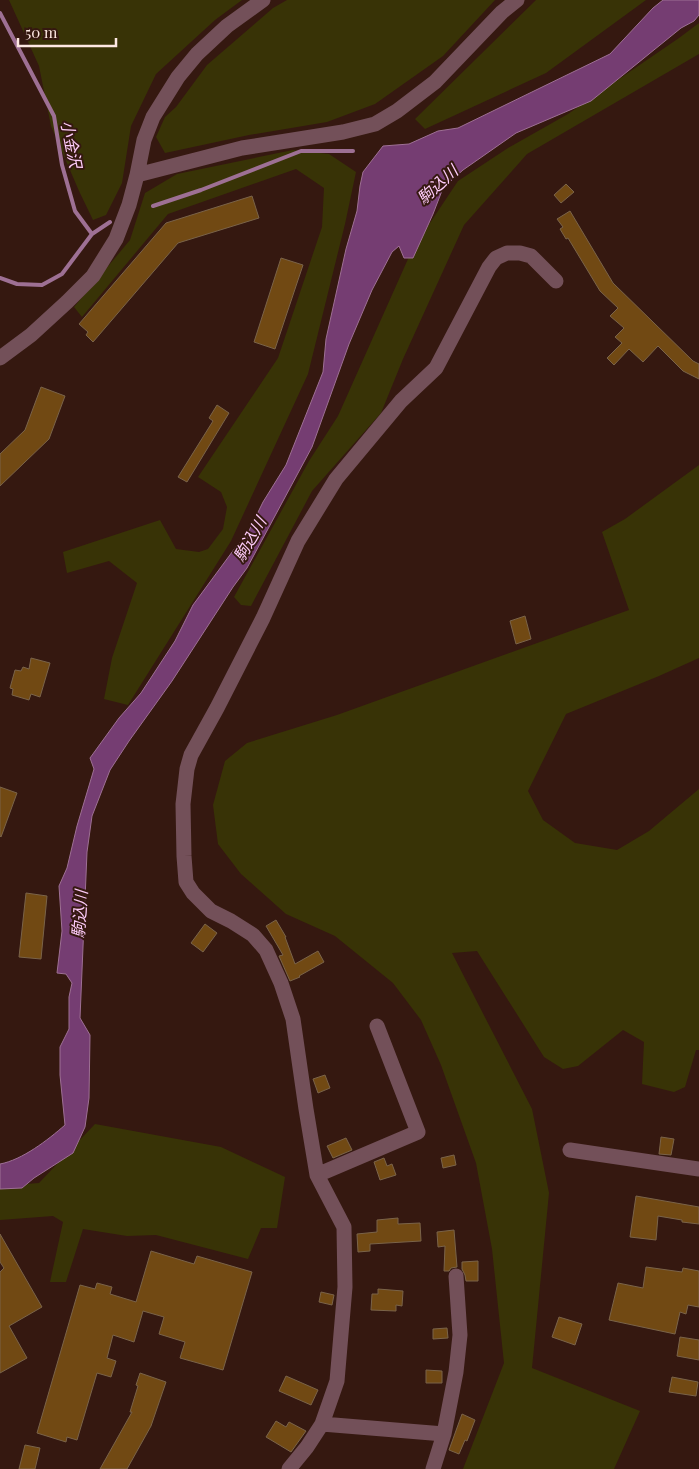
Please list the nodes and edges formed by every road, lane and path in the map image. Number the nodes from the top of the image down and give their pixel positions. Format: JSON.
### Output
{"nodes":[{"id":1,"x":263,"y":0,"type":"edge"},
{"id":2,"x":517,"y":0,"type":"edge"},
{"id":3,"x":137,"y":175,"type":"junction"},
{"id":4,"x":556,"y":281,"type":"dead end"},
{"id":5,"x":0,"y":358,"type":"edge"},
{"id":6,"x":377,"y":1026,"type":"dead end"},
{"id":7,"x":570,"y":1150,"type":"dead end"},
{"id":8,"x":699,"y":1169,"type":"edge"},
{"id":9,"x":317,"y":1175,"type":"junction"},
{"id":10,"x":456,"y":1276,"type":"dead end"},
{"id":11,"x":322,"y":1424,"type":"junction"},
{"id":12,"x":444,"y":1434,"type":"junction"},
{"id":13,"x":289,"y":1469,"type":"edge"},
{"id":14,"x":432,"y":1469,"type":"edge"}],
"edges":[{"from":1,"to":3,"type":"street"},
{"from":2,"to":3,"type":"street"},
{"from":3,"to":5,"type":"street"},
{"from":4,"to":9,"type":"street"},
{"from":6,"to":9,"type":"street"},
{"from":7,"to":8,"type":"street"},
{"from":9,"to":11,"type":"street"},
{"from":10,"to":12,"type":"street"},
{"from":11,"to":12,"type":"street"},
{"from":11,"to":13,"type":"street"},
{"from":12,"to":14,"type":"street"}]}
